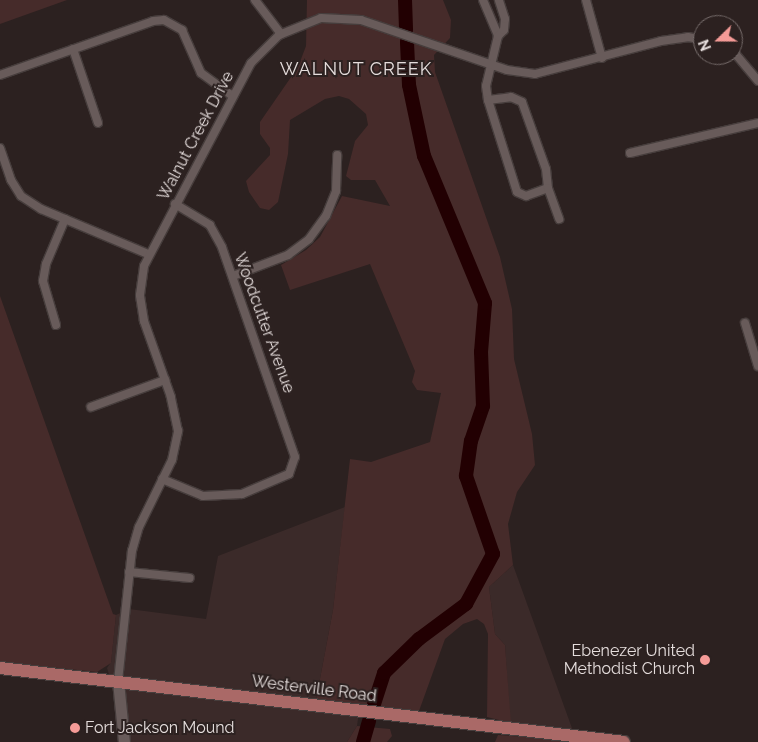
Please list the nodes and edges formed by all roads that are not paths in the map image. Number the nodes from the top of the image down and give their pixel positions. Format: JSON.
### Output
{"nodes":[{"id":1,"x":254,"y":0,"type":"edge"},
{"id":2,"x":483,"y":0,"type":"edge"},
{"id":3,"x":499,"y":0,"type":"edge"},
{"id":4,"x":586,"y":0,"type":"edge"},
{"id":5,"x":281,"y":34,"type":"junction"},
{"id":6,"x":498,"y":36,"type":"junction"},
{"id":7,"x":693,"y":38,"type":"edge"},
{"id":8,"x":73,"y":50,"type":"junction"},
{"id":9,"x":602,"y":58,"type":"junction"},
{"id":10,"x":743,"y":61,"type":"edge"},
{"id":11,"x":758,"y":62,"type":"edge"},
{"id":12,"x":491,"y":65,"type":"junction"},
{"id":13,"x":750,"y":68,"type":"junction"},
{"id":14,"x":0,"y":75,"type":"edge"},
{"id":15,"x":758,"y":81,"type":"edge"},
{"id":16,"x":233,"y":96,"type":"junction"},
{"id":17,"x":488,"y":100,"type":"junction"},
{"id":18,"x":98,"y":123,"type":"dead end"},
{"id":19,"x":758,"y":123,"type":"edge"},
{"id":20,"x":0,"y":148,"type":"edge"},
{"id":21,"x":630,"y":153,"type":"dead end"},
{"id":22,"x":337,"y":155,"type":"dead end"},
{"id":23,"x":548,"y":188,"type":"junction"},
{"id":24,"x":175,"y":204,"type":"junction"},
{"id":25,"x":65,"y":219,"type":"junction"},
{"id":26,"x":559,"y":219,"type":"dead end"},
{"id":27,"x":148,"y":254,"type":"junction"},
{"id":28,"x":233,"y":276,"type":"junction"},
{"id":29,"x":745,"y":323,"type":"dead end"},
{"id":30,"x":56,"y":325,"type":"dead end"},
{"id":31,"x":756,"y":354,"type":"edge"},
{"id":32,"x":758,"y":366,"type":"edge"},
{"id":33,"x":164,"y":380,"type":"junction"},
{"id":34,"x":91,"y":407,"type":"dead end"},
{"id":35,"x":162,"y":479,"type":"junction"},
{"id":36,"x":129,"y":572,"type":"junction"},
{"id":37,"x":190,"y":578,"type":"dead end"},
{"id":38,"x":0,"y":668,"type":"edge"},
{"id":39,"x":118,"y":681,"type":"junction"},
{"id":40,"x":124,"y":742,"type":"edge"},
{"id":41,"x":624,"y":742,"type":"edge"}],
"edges":[{"from":1,"to":5,"type":"street"},
{"from":2,"to":6,"type":"street"},
{"from":3,"to":6,"type":"street"},
{"from":4,"to":9,"type":"street"},
{"from":5,"to":12,"type":"street","name":"Walnut Creek Drive"},
{"from":5,"to":16,"type":"street","name":"Walnut Creek Drive"},
{"from":6,"to":12,"type":"street"},
{"from":7,"to":9,"type":"street","name":"Walnut Creek Drive"},
{"from":8,"to":14,"type":"street"},
{"from":8,"to":16,"type":"street"},
{"from":8,"to":18,"type":"street"},
{"from":9,"to":12,"type":"street","name":"Walnut Creek Drive"},
{"from":10,"to":13,"type":"street"},
{"from":11,"to":13,"type":"street"},
{"from":12,"to":17,"type":"street"},
{"from":13,"to":15,"type":"street"},
{"from":16,"to":24,"type":"street","name":"Walnut Creek Drive"},
{"from":17,"to":23,"type":"street"},
{"from":17,"to":23,"type":"street"},
{"from":19,"to":21,"type":"street"},
{"from":20,"to":25,"type":"street"},
{"from":22,"to":28,"type":"street"},
{"from":23,"to":26,"type":"street"},
{"from":24,"to":27,"type":"street","name":"Walnut Creek Drive"},
{"from":24,"to":28,"type":"street","name":"Woodcutter Avenue"},
{"from":25,"to":27,"type":"street"},
{"from":25,"to":30,"type":"street"},
{"from":27,"to":33,"type":"street","name":"Walnut Creek Drive"},
{"from":28,"to":35,"type":"street","name":"Woodcutter Avenue"},
{"from":29,"to":31,"type":"street"},
{"from":31,"to":32,"type":"street"},
{"from":33,"to":34,"type":"street"},
{"from":33,"to":35,"type":"street","name":"Walnut Creek Drive"},
{"from":35,"to":36,"type":"street","name":"Walnut Creek Drive"},
{"from":36,"to":37,"type":"street"},
{"from":36,"to":39,"type":"street","name":"Walnut Creek Drive"},
{"from":38,"to":39,"type":"main road","name":"Westerville Road"},
{"from":39,"to":40,"type":"main road"},
{"from":39,"to":41,"type":"main road","name":"Westerville Road"}]}
